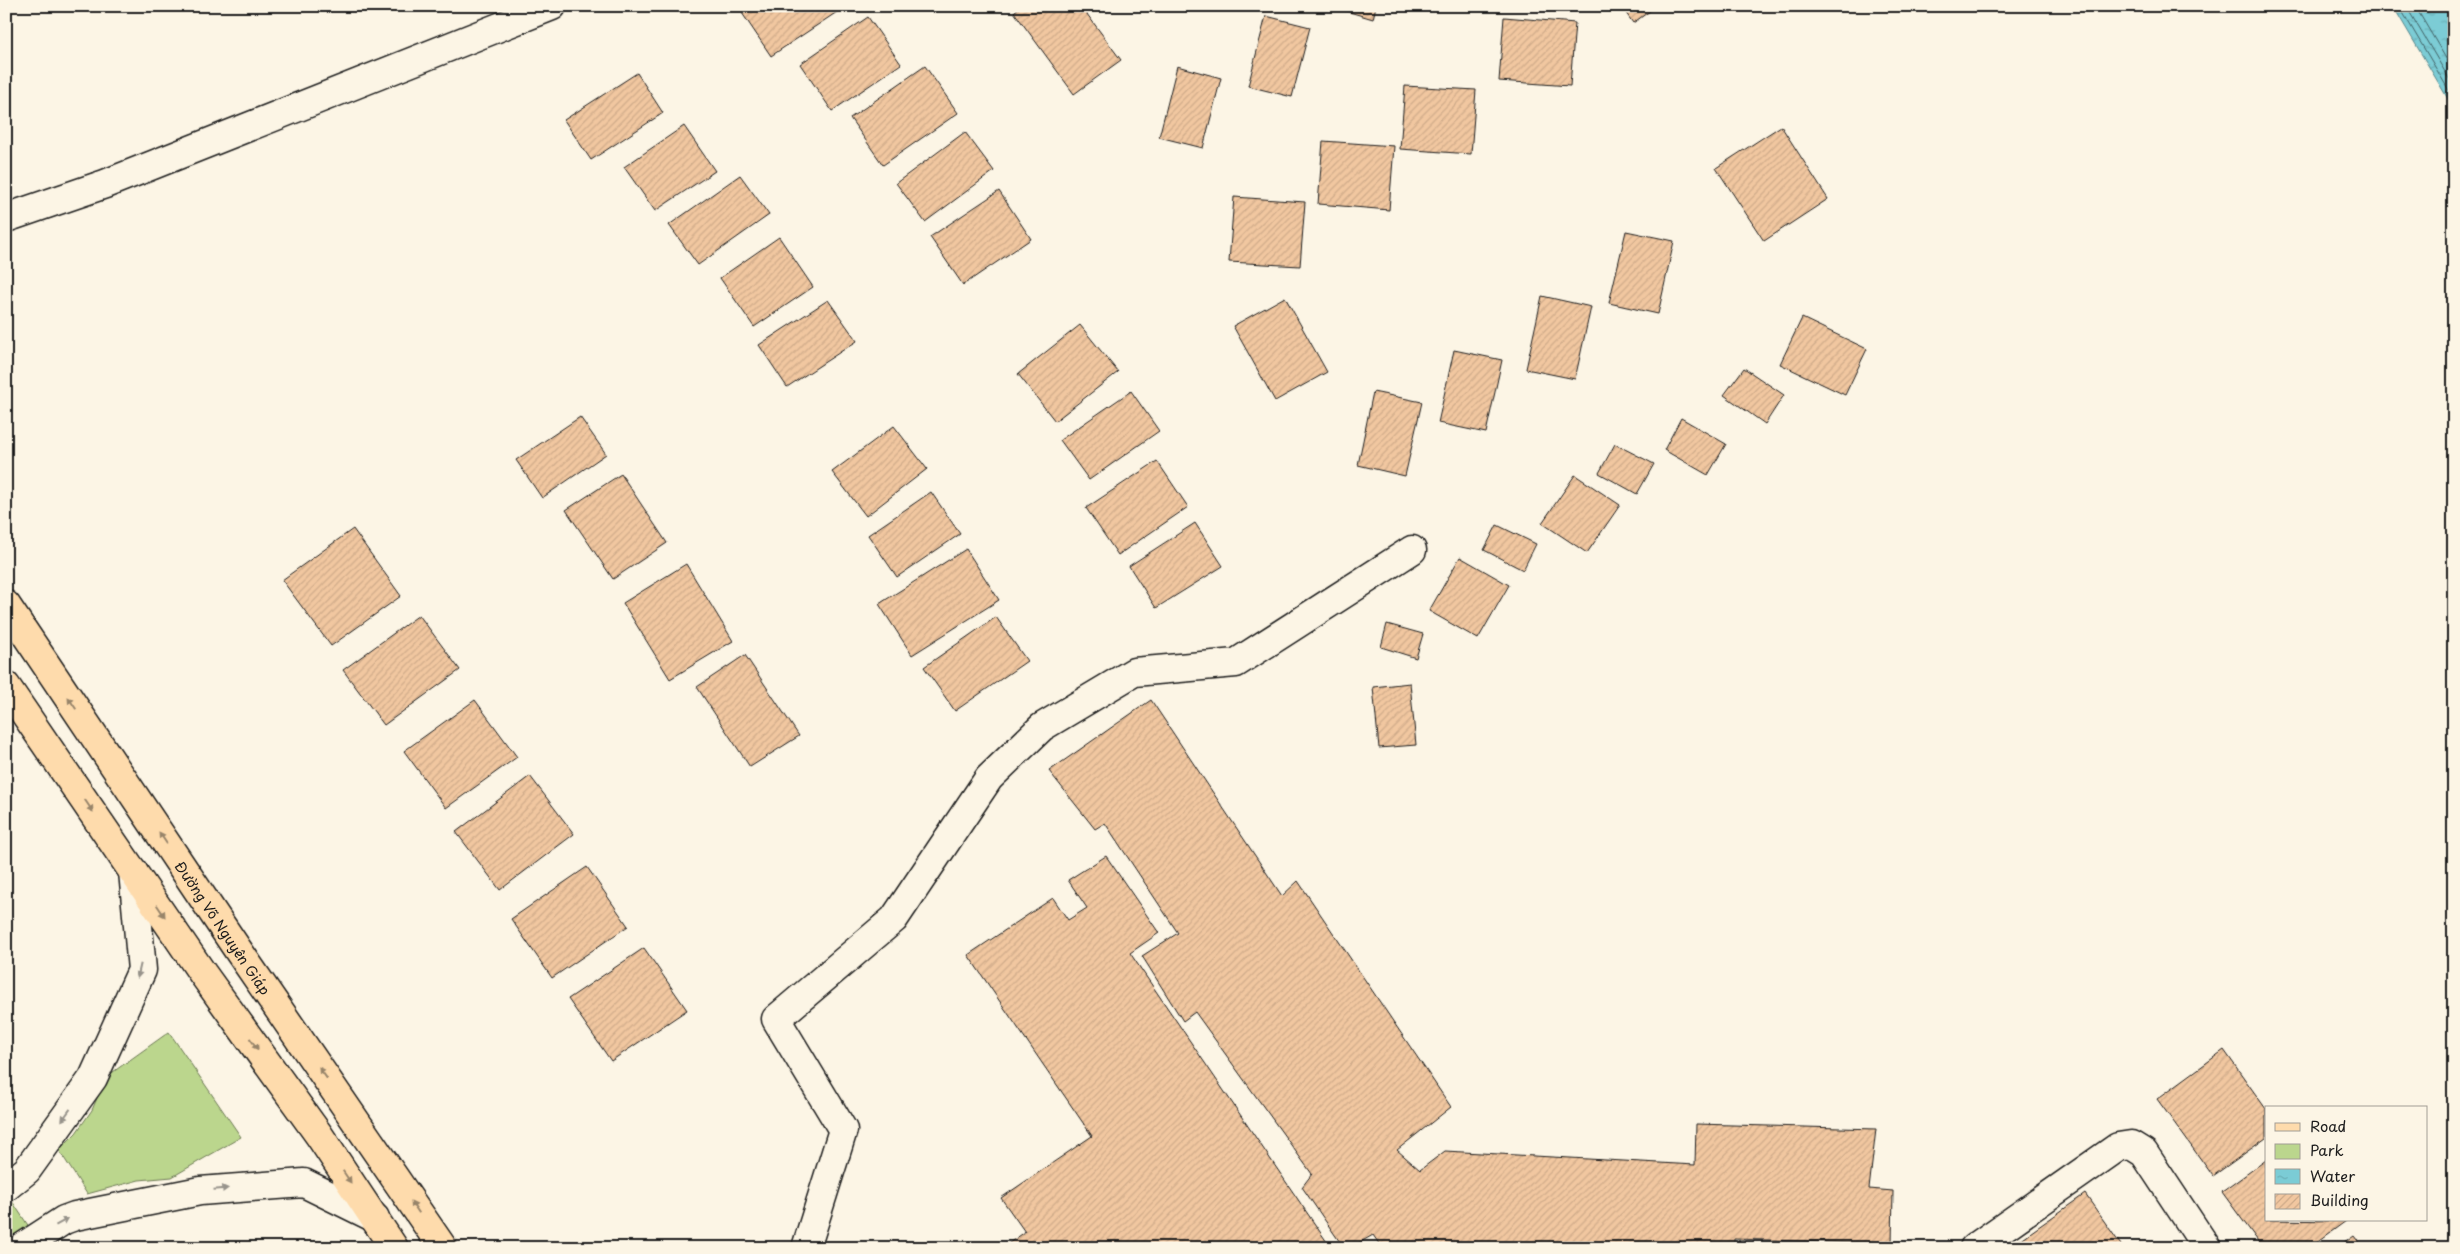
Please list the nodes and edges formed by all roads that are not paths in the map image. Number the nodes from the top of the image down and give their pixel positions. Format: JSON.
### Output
{"nodes":[{"id":1,"x":552,"y":6,"type":"edge"},
{"id":2,"x":6,"y":218,"type":"edge"},
{"id":3,"x":1412,"y":550,"type":"dead end"},
{"id":4,"x":6,"y":605,"type":"edge"},
{"id":5,"x":6,"y":686,"type":"edge"},
{"id":6,"x":133,"y":871,"type":"junction"},
{"id":7,"x":240,"y":953,"type":"junction"},
{"id":8,"x":204,"y":974,"type":"junction"},
{"id":9,"x":352,"y":1115,"type":"junction"},
{"id":10,"x":319,"y":1135,"type":"junction"},
{"id":11,"x":6,"y":1187,"type":"edge"},
{"id":12,"x":375,"y":1218,"type":"junction"},
{"id":13,"x":1977,"y":1247,"type":"edge"},
{"id":14,"x":21,"y":1248,"type":"edge"},
{"id":15,"x":394,"y":1248,"type":"edge"},
{"id":16,"x":442,"y":1248,"type":"edge"},
{"id":17,"x":806,"y":1248,"type":"edge"},
{"id":18,"x":2207,"y":1248,"type":"edge"}],
"edges":[{"from":1,"to":2,"type":"lane"},
{"from":3,"to":17,"type":"lane"},
{"from":7,"to":4,"type":"main road","name":"Đường Võ Nguyên Giáp","one_way":true},
{"from":5,"to":6,"type":"main road","one_way":true},
{"from":6,"to":8,"type":"main road","one_way":true},
{"from":6,"to":11,"type":"lane","one_way":true},
{"from":7,"to":8,"type":"main road"},
{"from":9,"to":7,"type":"main road","name":"Đường Võ Nguyên Giáp","one_way":true},
{"from":8,"to":10,"type":"main road","one_way":true},
{"from":9,"to":10,"type":"main road"},
{"from":16,"to":9,"type":"main road","name":"Đường Võ Nguyên Giáp","one_way":true},
{"from":10,"to":12,"type":"main road","one_way":true},
{"from":14,"to":12,"type":"lane","one_way":true},
{"from":12,"to":15,"type":"main road"},
{"from":13,"to":18,"type":"lane"}]}
